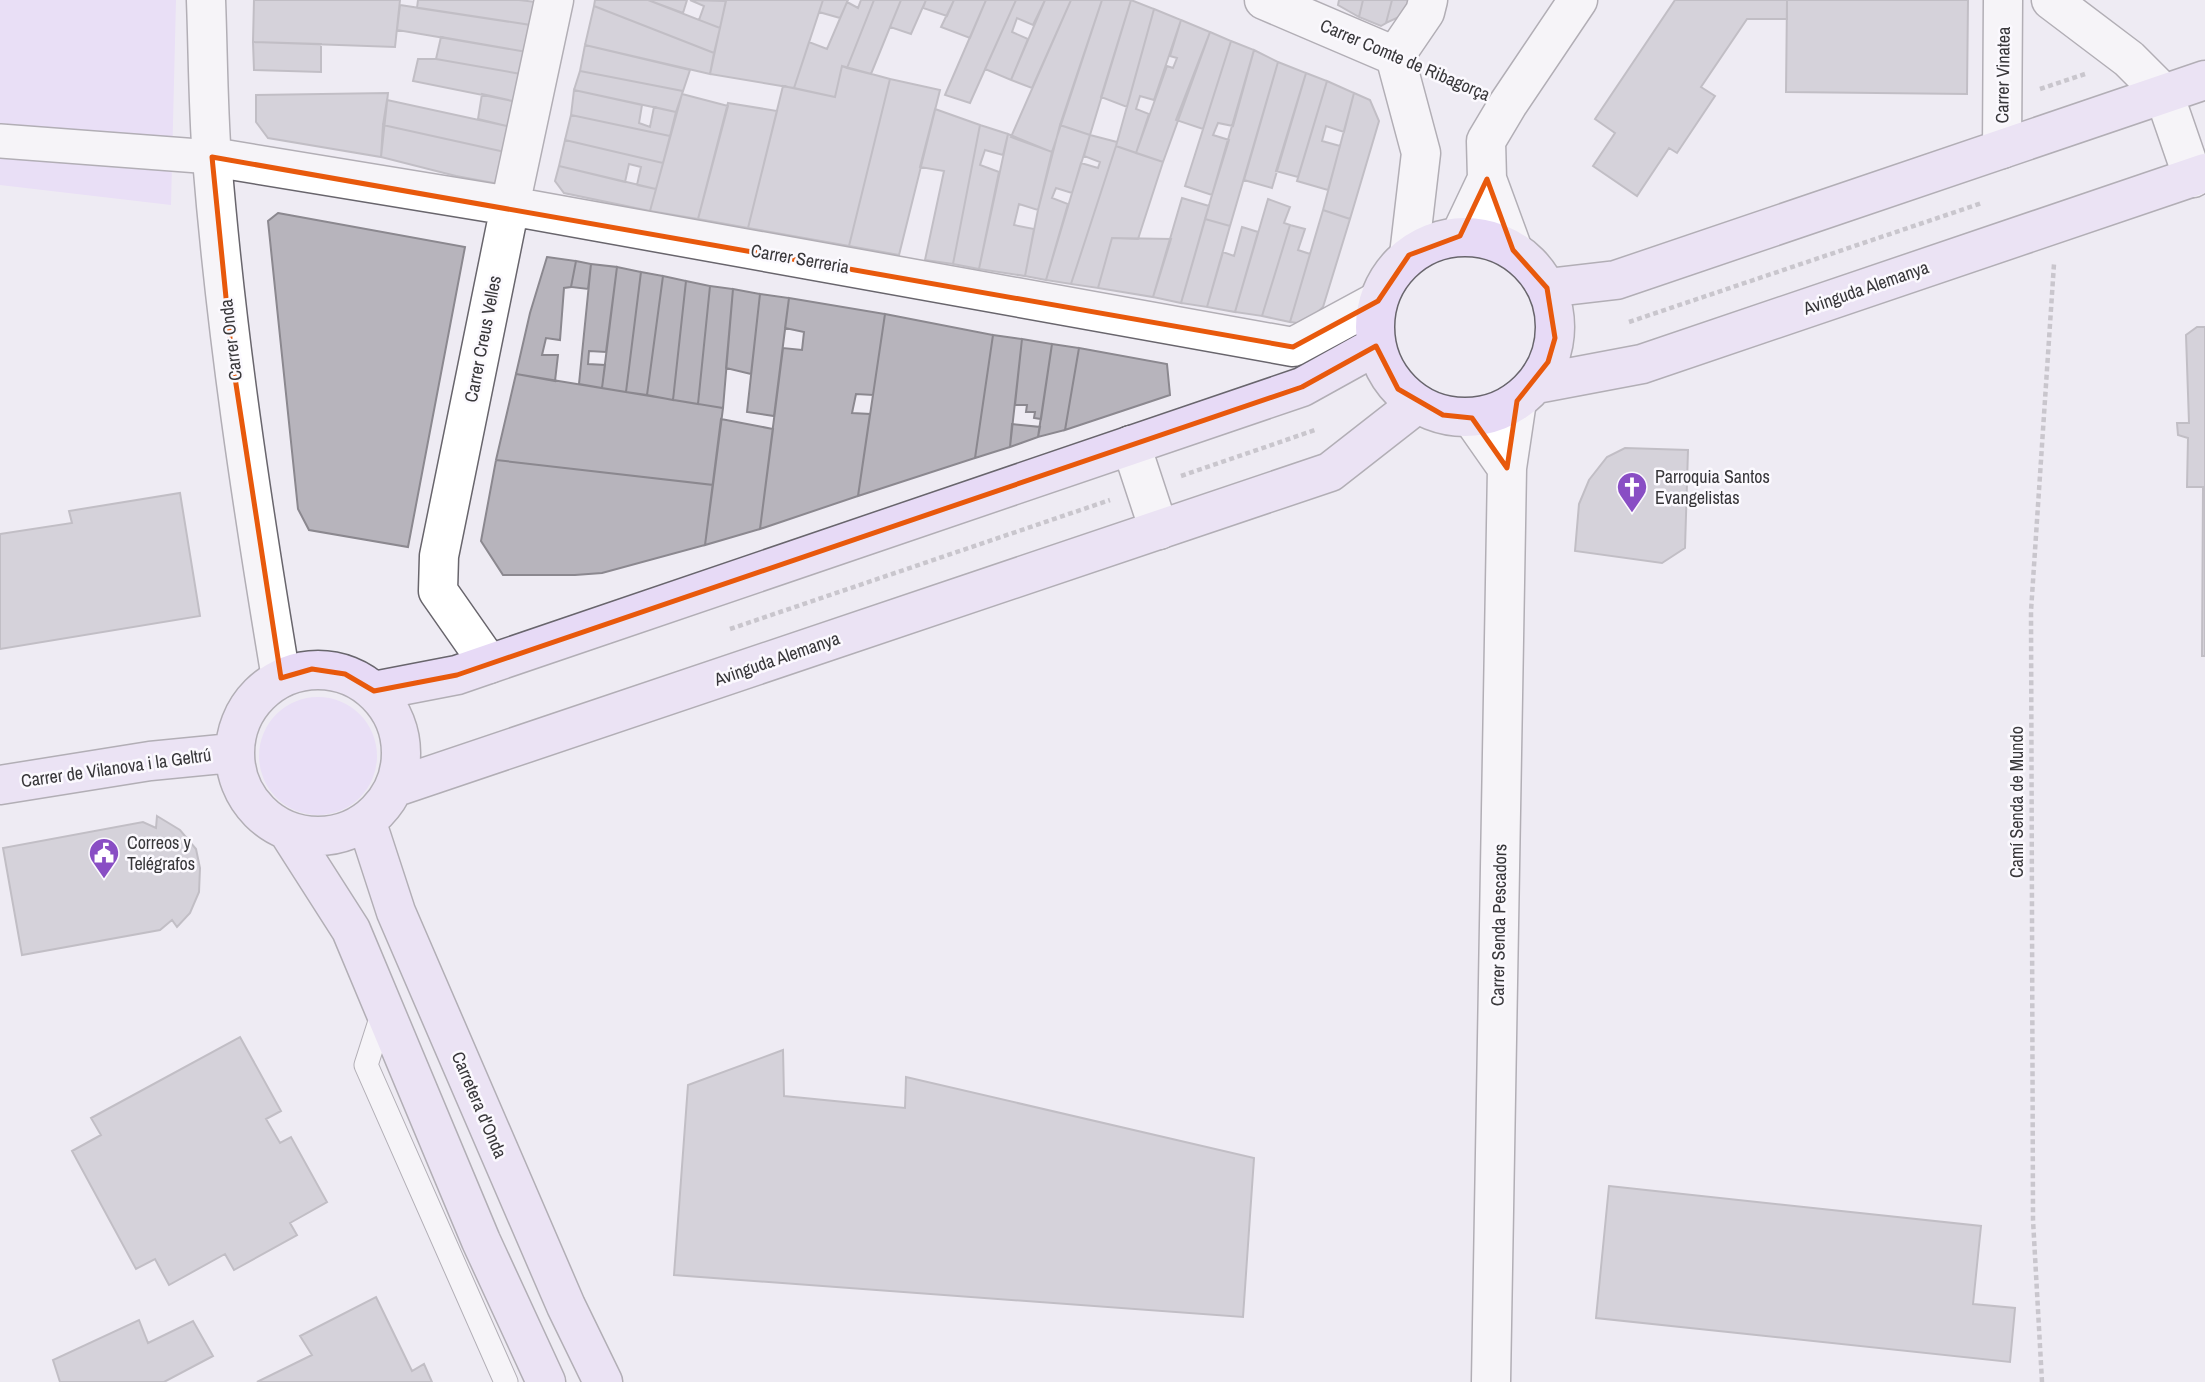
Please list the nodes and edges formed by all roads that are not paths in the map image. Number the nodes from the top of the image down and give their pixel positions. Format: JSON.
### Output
{"nodes":[{"id":1,"x":206,"y":0,"type":"edge"},
{"id":2,"x":554,"y":0,"type":"edge"},
{"id":3,"x":1264,"y":0,"type":"edge"},
{"id":4,"x":1428,"y":0,"type":"edge"},
{"id":5,"x":1578,"y":0,"type":"edge"},
{"id":6,"x":2003,"y":0,"type":"edge"},
{"id":7,"x":2051,"y":0,"type":"edge"},
{"id":8,"x":1395,"y":56,"type":"junction"},
{"id":9,"x":2205,"y":80,"type":"edge"},
{"id":10,"x":2164,"y":94,"type":"junction"},
{"id":11,"x":0,"y":141,"type":"edge"},
{"id":12,"x":2002,"y":149,"type":"junction"},
{"id":13,"x":212,"y":157,"type":"junction"},
{"id":14,"x":2199,"y":176,"type":"edge"},
{"id":15,"x":1487,"y":179,"type":"junction"},
{"id":16,"x":510,"y":206,"type":"junction"},
{"id":17,"x":1460,"y":236,"type":"junction"},
{"id":18,"x":1513,"y":250,"type":"junction"},
{"id":19,"x":1409,"y":255,"type":"junction"},
{"id":20,"x":1546,"y":288,"type":"junction"},
{"id":21,"x":1378,"y":301,"type":"junction"},
{"id":22,"x":1376,"y":346,"type":"junction"},
{"id":23,"x":1526,"y":393,"type":"junction"},
{"id":24,"x":1417,"y":404,"type":"junction"},
{"id":25,"x":1472,"y":418,"type":"junction"},
{"id":26,"x":1131,"y":445,"type":"junction"},
{"id":27,"x":1507,"y":468,"type":"junction"},
{"id":28,"x":1158,"y":530,"type":"junction"},
{"id":29,"x":489,"y":664,"type":"junction"},
{"id":30,"x":281,"y":678,"type":"junction"},
{"id":31,"x":374,"y":691,"type":"junction"},
{"id":32,"x":232,"y":753,"type":"junction"},
{"id":33,"x":0,"y":785,"type":"edge"},
{"id":34,"x":396,"y":787,"type":"junction"},
{"id":35,"x":367,"y":823,"type":"junction"},
{"id":36,"x":289,"y":833,"type":"junction"},
{"id":37,"x":383,"y":1012,"type":"junction"},
{"id":38,"x":506,"y":1382,"type":"edge"},
{"id":39,"x":546,"y":1382,"type":"edge"},
{"id":40,"x":603,"y":1382,"type":"edge"},
{"id":41,"x":1491,"y":1382,"type":"edge"}],
"edges":[{"from":1,"to":13,"type":"street","name":"Carrer Onda"},
{"from":2,"to":16,"type":"street","name":"Carrer Creus Velles"},
{"from":3,"to":8,"type":"street","name":"Carrer Comte de Ribagorça"},
{"from":4,"to":8,"type":"street"},
{"from":5,"to":15,"type":"street"},
{"from":6,"to":12,"type":"street","name":"Carrer Vinatea"},
{"from":7,"to":10,"type":"street"},
{"from":8,"to":19,"type":"street"},
{"from":9,"to":10,"type":"main road"},
{"from":10,"to":12,"type":"main road"},
{"from":10,"to":14,"type":"street","name":"Avinguda Alemanya"},
{"from":11,"to":13,"type":"street"},
{"from":12,"to":20,"type":"main road"},
{"from":13,"to":16,"type":"street","name":"Carrer Serreria"},
{"from":13,"to":30,"type":"street","name":"Carrer Onda"},
{"from":14,"to":23,"type":"main road","name":"Avinguda Alemanya"},
{"from":15,"to":17,"type":"street"},
{"from":15,"to":18,"type":"street"},
{"from":16,"to":21,"type":"street","name":"Carrer Serreria"},
{"from":16,"to":29,"type":"street","name":"Carrer Creus Velles"},
{"from":17,"to":18,"type":"main road"},
{"from":17,"to":19,"type":"main road"},
{"from":18,"to":20,"type":"main road"},
{"from":19,"to":21,"type":"main road"},
{"from":20,"to":23,"type":"main road"},
{"from":21,"to":22,"type":"main road"},
{"from":22,"to":24,"type":"main road"},
{"from":22,"to":26,"type":"main road"},
{"from":23,"to":25,"type":"main road"},
{"from":23,"to":27,"type":"street","name":"Carrer Senda Pescadors"},
{"from":24,"to":25,"type":"main road"},
{"from":24,"to":28,"type":"main road","name":"Avinguda Alemanya"},
{"from":25,"to":27,"type":"street"},
{"from":26,"to":28,"type":"street"},
{"from":26,"to":29,"type":"main road"},
{"from":27,"to":41,"type":"street","name":"Carrer Senda Pescadors"},
{"from":28,"to":34,"type":"main road","name":"Avinguda Alemanya"},
{"from":29,"to":31,"type":"main road"},
{"from":30,"to":31,"type":"main road"},
{"from":30,"to":32,"type":"main road"},
{"from":31,"to":34,"type":"main road"},
{"from":32,"to":33,"type":"main road","name":"Carrer de Vilanova i la Geltrú"},
{"from":32,"to":36,"type":"main road"},
{"from":34,"to":35,"type":"main road"},
{"from":35,"to":36,"type":"main road"},
{"from":35,"to":40,"type":"main road","name":"Carretera d'Onda"},
{"from":36,"to":37,"type":"main road"},
{"from":37,"to":38,"type":"lane"},
{"from":37,"to":39,"type":"main road"}]}
